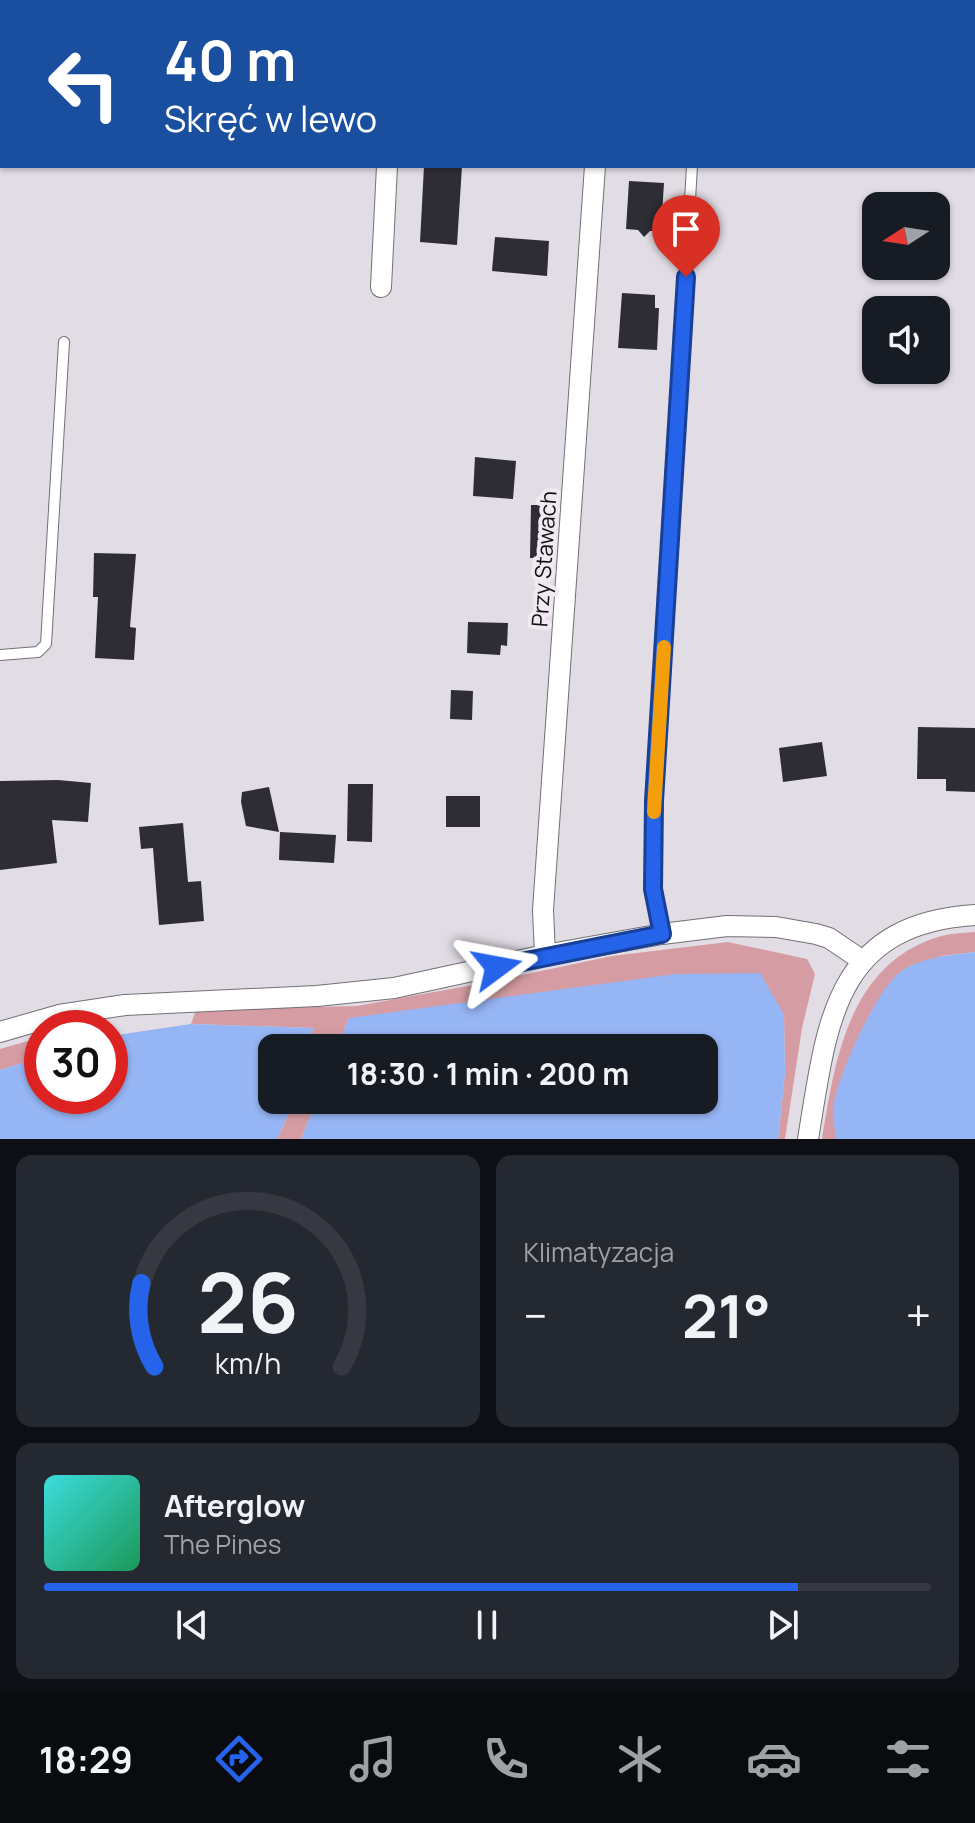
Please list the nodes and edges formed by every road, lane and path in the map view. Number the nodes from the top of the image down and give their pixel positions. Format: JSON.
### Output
{"nodes":[{"id":1,"x":387,"y":168,"type":"edge"},
{"id":2,"x":595,"y":168,"type":"edge"},
{"id":3,"x":692,"y":168,"type":"edge"},
{"id":4,"x":381,"y":287,"type":"dead end"},
{"id":5,"x":64,"y":342,"type":"dead end"},
{"id":6,"x":0,"y":655,"type":"edge"},
{"id":7,"x":975,"y":915,"type":"edge"},
{"id":8,"x":662,"y":934,"type":"junction"},
{"id":9,"x":545,"y":955,"type":"junction"},
{"id":10,"x":863,"y":961,"type":"junction"},
{"id":11,"x":0,"y":1032,"type":"edge"},
{"id":12,"x":808,"y":1139,"type":"edge"}],
"edges":[{"from":1,"to":4,"type":"street"},
{"from":2,"to":9,"type":"street","name":"Przy Stawach"},
{"from":3,"to":8,"type":"lane"},
{"from":5,"to":6,"type":"lane"},
{"from":7,"to":10,"type":"street"},
{"from":8,"to":9,"type":"street"},
{"from":8,"to":10,"type":"street"},
{"from":9,"to":11,"type":"street"},
{"from":10,"to":12,"type":"street"}]}
